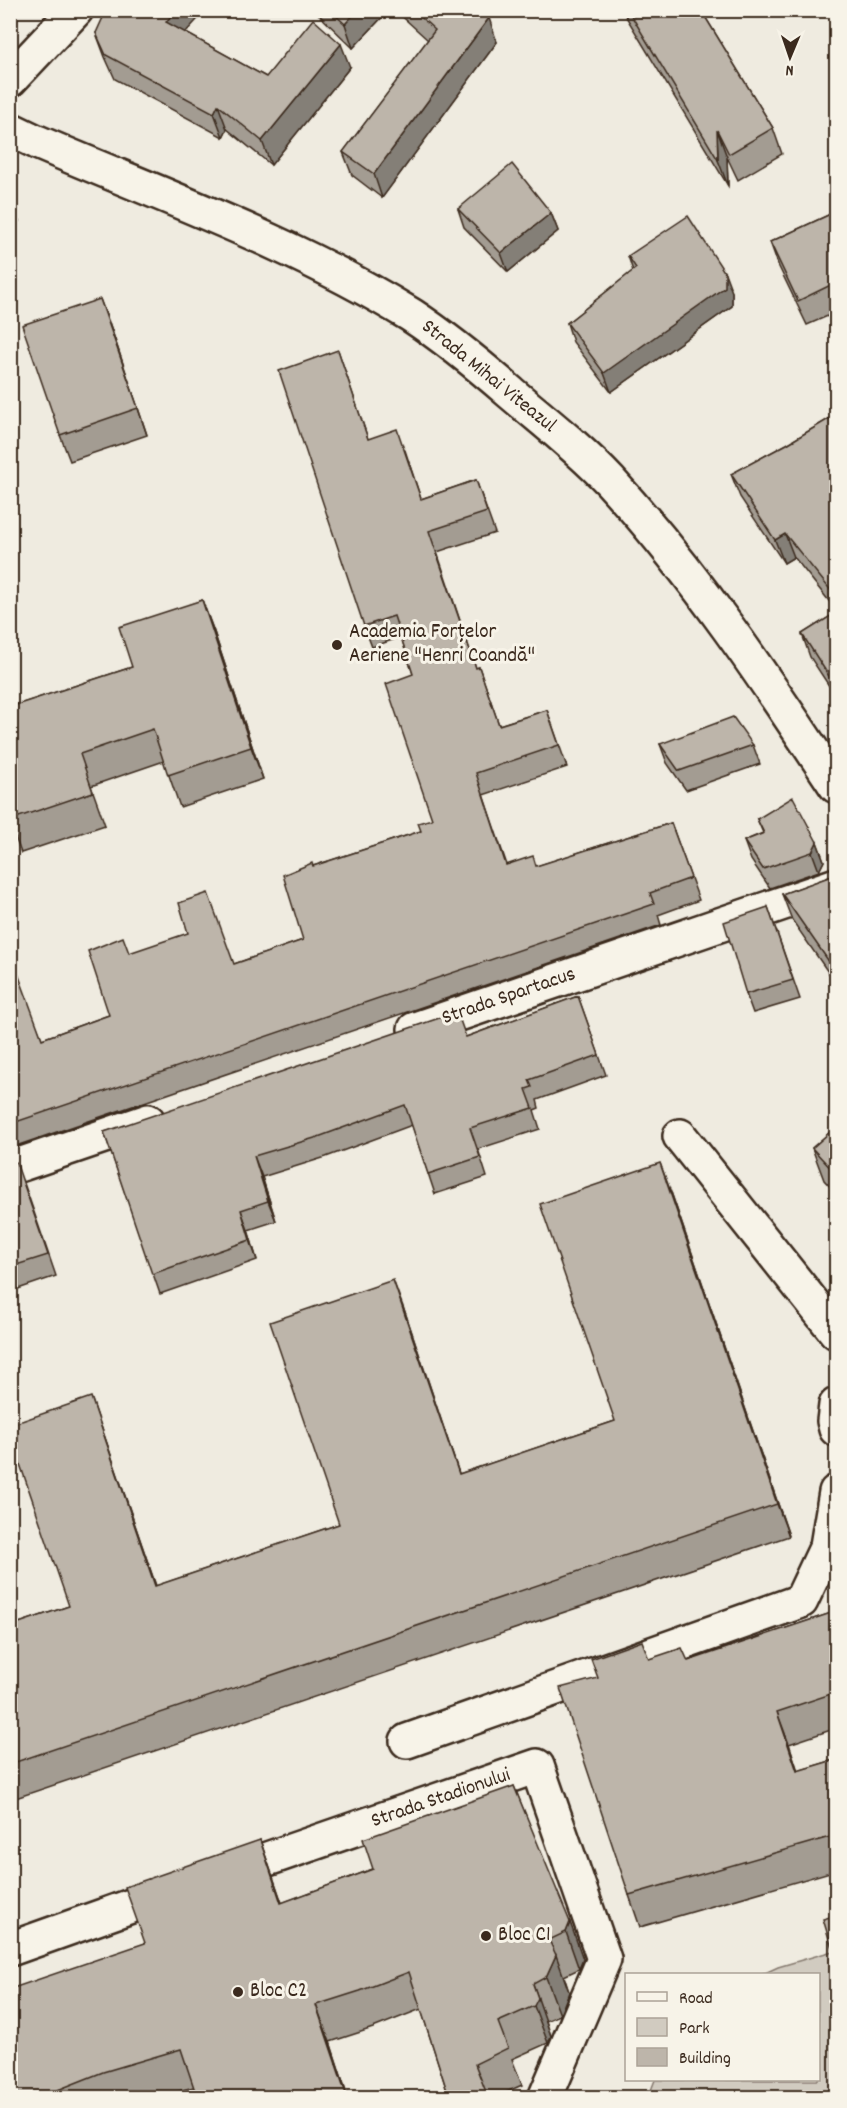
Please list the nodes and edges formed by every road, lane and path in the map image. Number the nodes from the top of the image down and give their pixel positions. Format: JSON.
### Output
{"nodes":[{"id":1,"x":76,"y":10,"type":"edge"},
{"id":2,"x":10,"y":80,"type":"edge"},
{"id":3,"x":10,"y":129,"type":"edge"},
{"id":4,"x":837,"y":786,"type":"edge"},
{"id":5,"x":837,"y":885,"type":"edge"},
{"id":6,"x":384,"y":1040,"type":"edge"},
{"id":7,"x":180,"y":1110,"type":"edge"},
{"id":8,"x":680,"y":1136,"type":"dead end"},
{"id":9,"x":10,"y":1168,"type":"edge"},
{"id":10,"x":837,"y":1332,"type":"edge"},
{"id":11,"x":837,"y":1405,"type":"edge"},
{"id":12,"x":837,"y":1429,"type":"edge"},
{"id":13,"x":837,"y":1492,"type":"edge"},
{"id":14,"x":407,"y":1741,"type":"dead end"},
{"id":15,"x":10,"y":1949,"type":"edge"},
{"id":16,"x":545,"y":2097,"type":"edge"}],
"edges":[{"from":1,"to":2,"type":"street"},
{"from":3,"to":4,"type":"street","name":"Strada Mihai Viteazul"},
{"from":5,"to":6,"type":"street","name":"Strada Spartacus"},
{"from":7,"to":9,"type":"street"},
{"from":8,"to":10,"type":"street"},
{"from":11,"to":12,"type":"street"},
{"from":13,"to":14,"type":"street"},
{"from":15,"to":16,"type":"street","name":"Strada Stadionului"}]}
